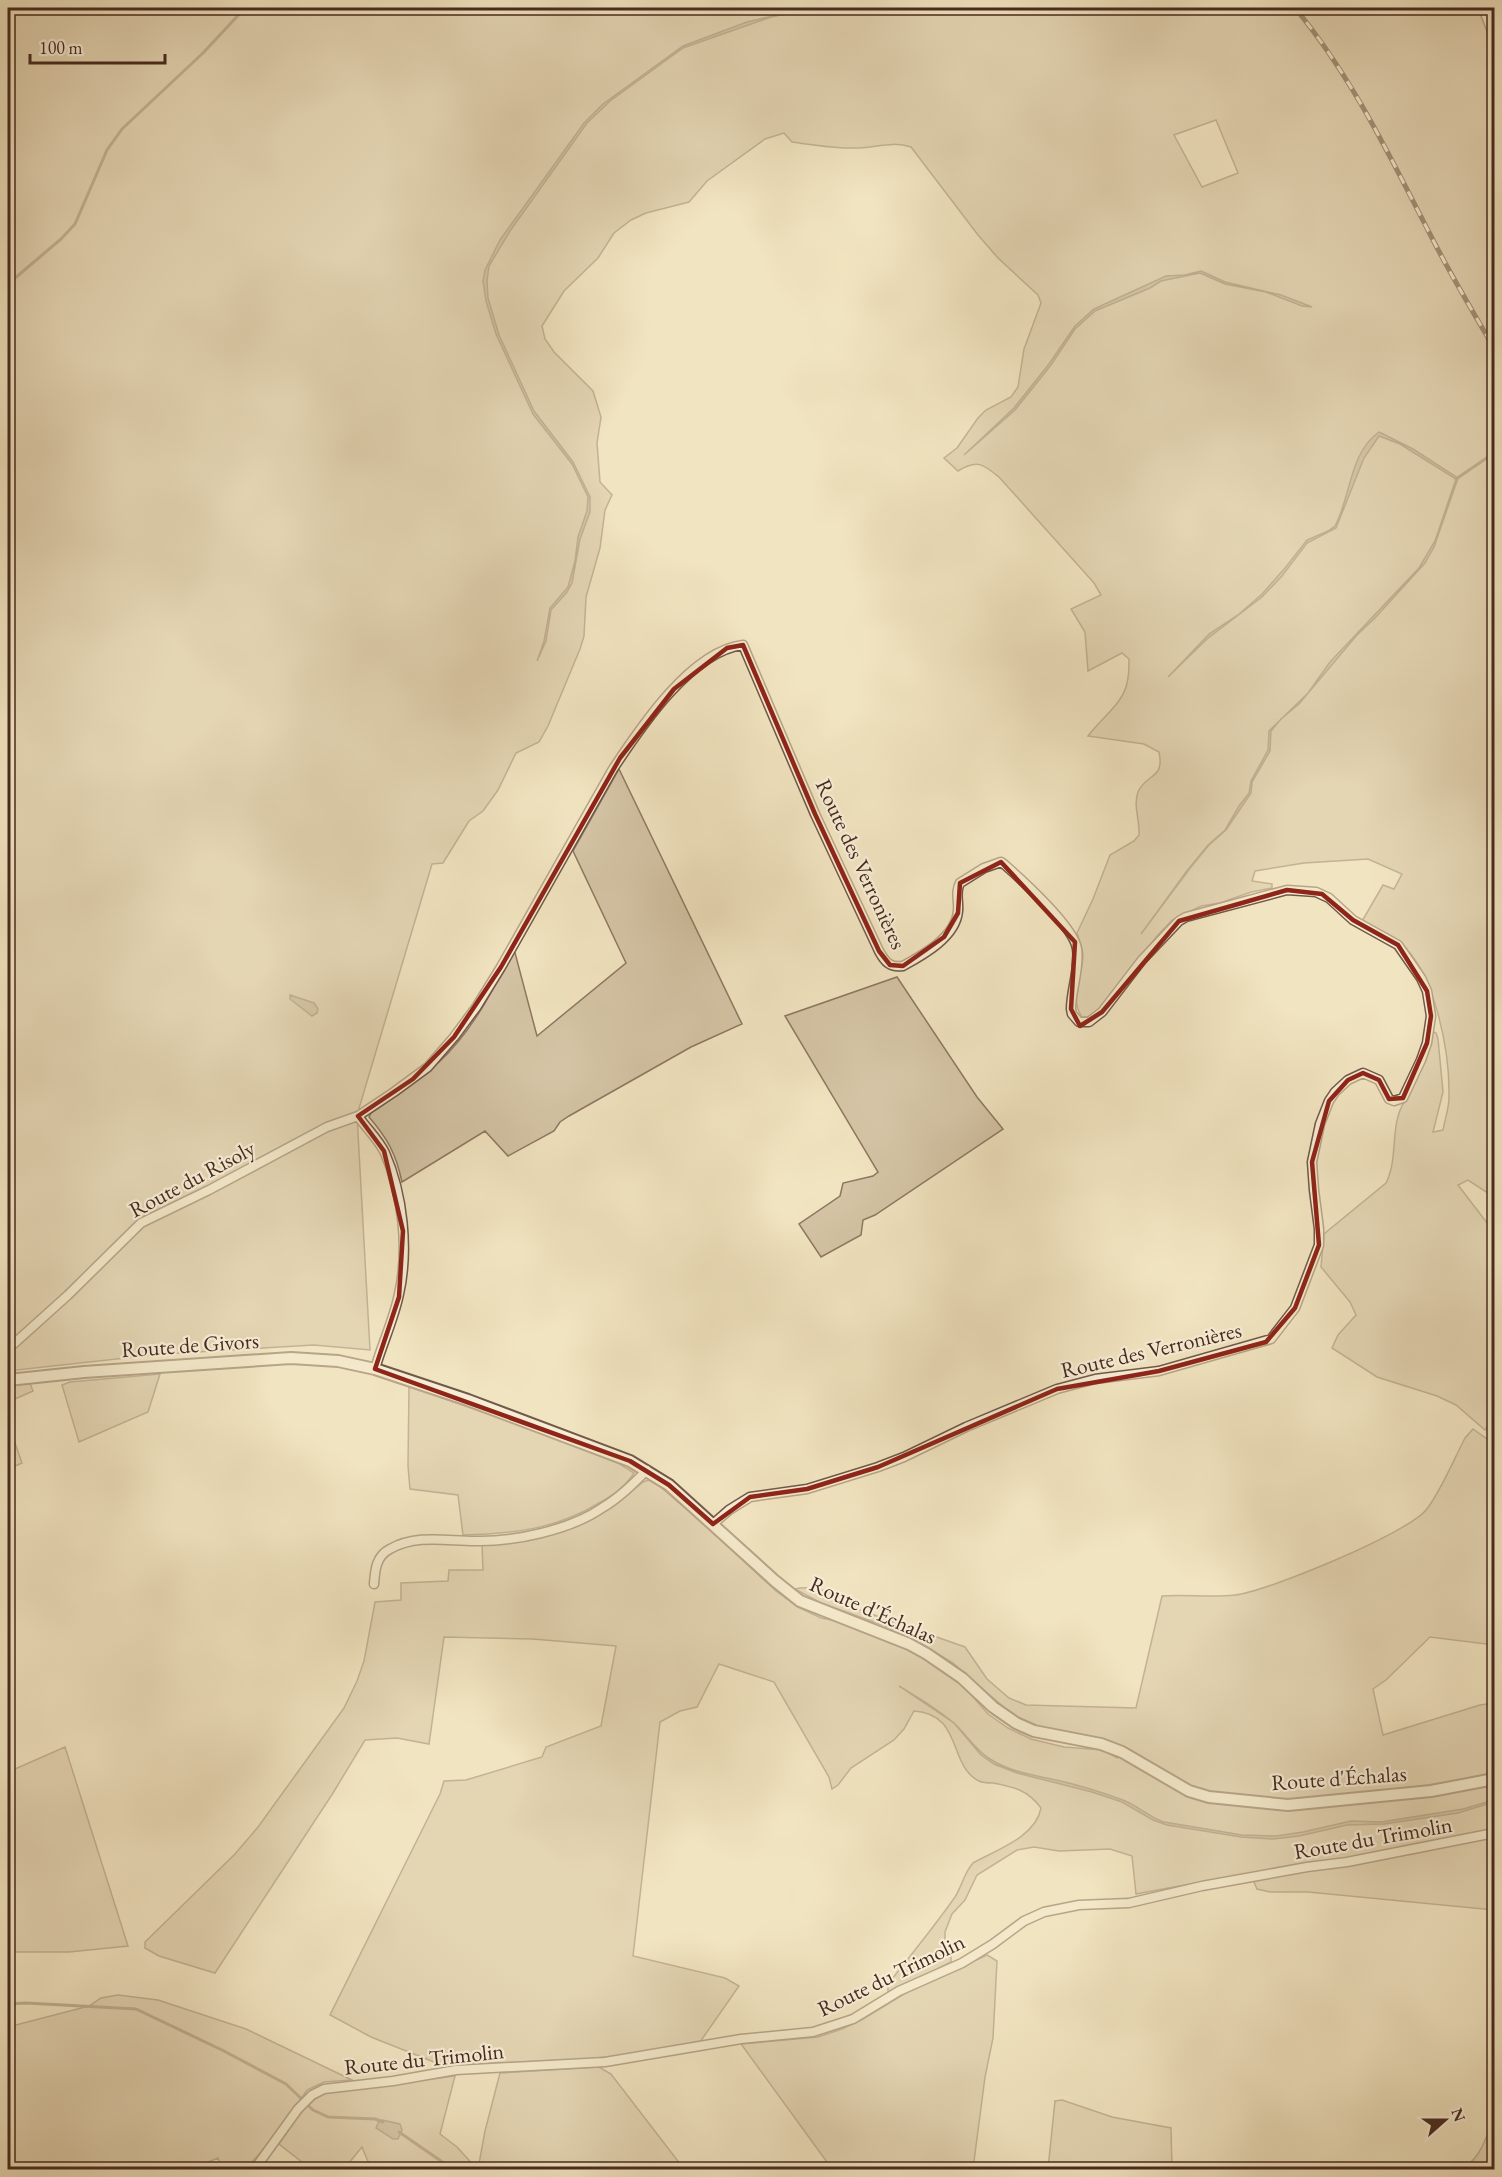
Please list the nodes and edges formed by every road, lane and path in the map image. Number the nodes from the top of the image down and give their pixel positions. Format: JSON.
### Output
{"nodes":[{"id":1,"x":1483,"y":8,"type":"edge"},
{"id":2,"x":1494,"y":36,"type":"edge"},
{"id":3,"x":358,"y":1116,"type":"junction"},
{"id":4,"x":8,"y":1349,"type":"edge"},
{"id":5,"x":375,"y":1369,"type":"junction"},
{"id":6,"x":8,"y":1380,"type":"edge"},
{"id":7,"x":647,"y":1470,"type":"junction"},
{"id":8,"x":713,"y":1524,"type":"junction"},
{"id":9,"x":374,"y":1584,"type":"dead end"},
{"id":10,"x":1494,"y":1779,"type":"edge"},
{"id":11,"x":1494,"y":1833,"type":"edge"},
{"id":12,"x":254,"y":2169,"type":"edge"}],
"edges":[{"from":1,"to":2,"type":"street"},
{"from":3,"to":4,"type":"street","name":"Route du Risoly"},
{"from":3,"to":5,"type":"street"},
{"from":3,"to":8,"type":"street","name":"Route des Verronières"},
{"from":5,"to":6,"type":"street","name":"Route de Givors"},
{"from":5,"to":7,"type":"street","name":"Route de Givors"},
{"from":7,"to":8,"type":"street","name":"Route d'Échalas"},
{"from":7,"to":9,"type":"street"},
{"from":8,"to":10,"type":"street","name":"Route d'Échalas"},
{"from":11,"to":12,"type":"street","name":"Route du Trimolin"}]}
